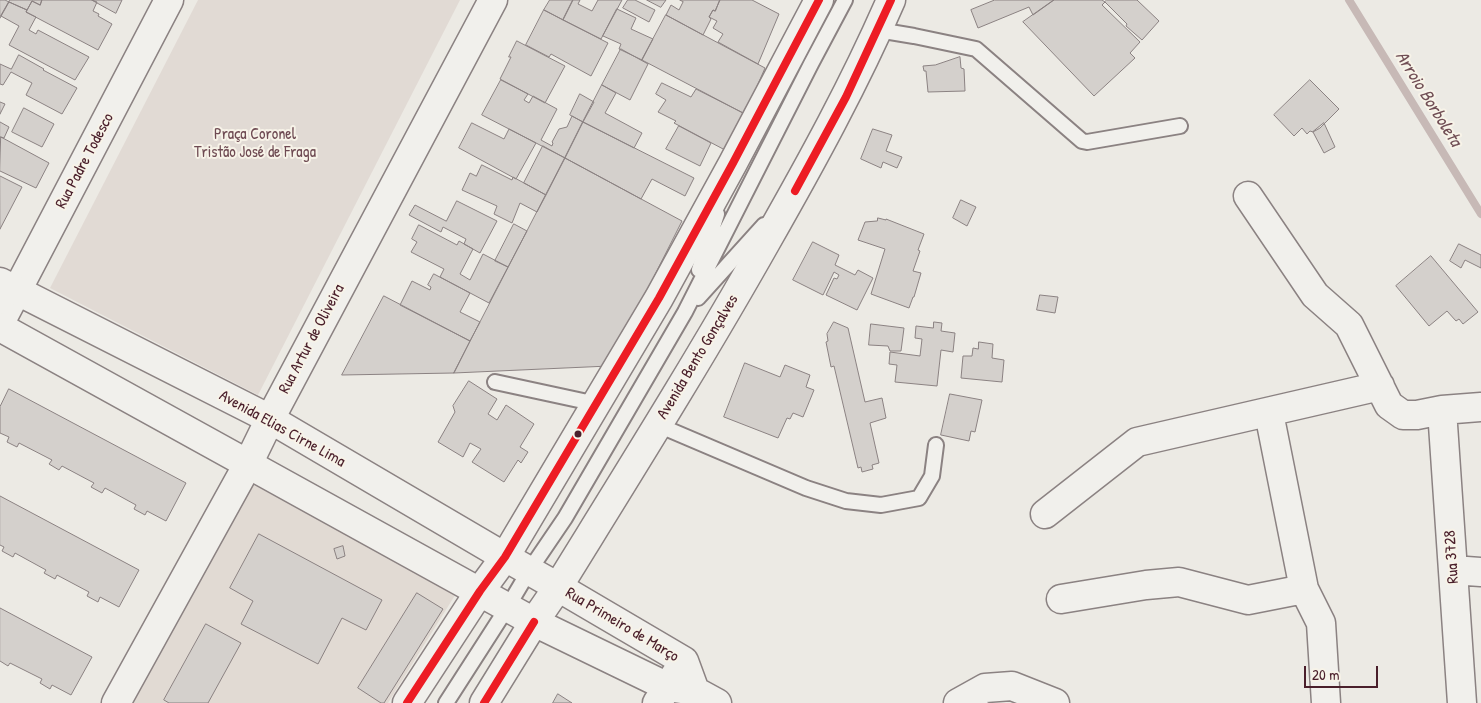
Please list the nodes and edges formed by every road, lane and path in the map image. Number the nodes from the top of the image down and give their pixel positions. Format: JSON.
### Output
{"nodes":[{"id":1,"x":169,"y":0,"type":"edge"},
{"id":2,"x":493,"y":0,"type":"edge"},
{"id":3,"x":845,"y":0,"type":"edge"},
{"id":4,"x":891,"y":0,"type":"edge"},
{"id":5,"x":815,"y":1,"type":"edge"},
{"id":6,"x":878,"y":30,"type":"junction"},
{"id":7,"x":1180,"y":126,"type":"dead end"},
{"id":8,"x":733,"y":163,"type":"junction"},
{"id":9,"x":795,"y":191,"type":"junction"},
{"id":10,"x":1248,"y":196,"type":"dead end"},
{"id":11,"x":8,"y":286,"type":"edge"},
{"id":12,"x":685,"y":312,"type":"junction"},
{"id":13,"x":0,"y":323,"type":"edge"},
{"id":14,"x":0,"y":327,"type":"edge"},
{"id":15,"x":495,"y":382,"type":"dead end"},
{"id":16,"x":1380,"y":386,"type":"junction"},
{"id":17,"x":596,"y":404,"type":"junction"},
{"id":18,"x":1481,"y":407,"type":"edge"},
{"id":19,"x":1268,"y":413,"type":"junction"},
{"id":20,"x":1430,"y":413,"type":"junction"},
{"id":21,"x":270,"y":419,"type":"junction"},
{"id":22,"x":658,"y":424,"type":"junction"},
{"id":23,"x":936,"y":445,"type":"dead end"},
{"id":24,"x":248,"y":464,"type":"junction"},
{"id":25,"x":1045,"y":514,"type":"dead end"},
{"id":26,"x":505,"y":557,"type":"junction"},
{"id":27,"x":1453,"y":570,"type":"junction"},
{"id":28,"x":529,"y":571,"type":"junction"},
{"id":29,"x":1481,"y":572,"type":"edge"},
{"id":30,"x":558,"y":586,"type":"junction"},
{"id":31,"x":1304,"y":589,"type":"junction"},
{"id":32,"x":480,"y":591,"type":"junction"},
{"id":33,"x":1061,"y":599,"type":"dead end"},
{"id":34,"x":508,"y":608,"type":"junction"},
{"id":35,"x":534,"y":622,"type":"junction"},
{"id":36,"x":684,"y":661,"type":"junction"},
{"id":37,"x":663,"y":695,"type":"edge"},
{"id":38,"x":706,"y":697,"type":"edge"},
{"id":39,"x":116,"y":703,"type":"edge"},
{"id":40,"x":408,"y":703,"type":"edge"},
{"id":41,"x":446,"y":703,"type":"edge"},
{"id":42,"x":484,"y":703,"type":"edge"},
{"id":43,"x":958,"y":703,"type":"edge"},
{"id":44,"x":1055,"y":703,"type":"edge"},
{"id":45,"x":1326,"y":703,"type":"edge"},
{"id":46,"x":1462,"y":703,"type":"edge"}],
"edges":[{"from":1,"to":11,"type":"street","name":"Rua Padre Todesco"},
{"from":2,"to":21,"type":"street","name":"Rua Artur de Oliveira"},
{"from":3,"to":12,"type":"lane"},
{"from":4,"to":6,"type":"street","name":"Avenida Bento Gonçalves"},
{"from":5,"to":8,"type":"street"},
{"from":6,"to":7,"type":"lane"},
{"from":6,"to":9,"type":"street","name":"Avenida Bento Gonçalves"},
{"from":8,"to":12,"type":"lane"},
{"from":8,"to":17,"type":"street"},
{"from":9,"to":12,"type":"lane"},
{"from":9,"to":22,"type":"street","name":"Avenida Bento Gonçalves"},
{"from":10,"to":16,"type":"street"},
{"from":11,"to":13,"type":"street","name":"Rua Padre Todesco"},
{"from":11,"to":21,"type":"street","name":"Avenida Elias Cirne Lima"},
{"from":12,"to":28,"type":"lane"},
{"from":14,"to":24,"type":"street"},
{"from":15,"to":17,"type":"lane"},
{"from":16,"to":19,"type":"street"},
{"from":16,"to":20,"type":"street"},
{"from":17,"to":26,"type":"street"},
{"from":18,"to":20,"type":"street"},
{"from":19,"to":25,"type":"street"},
{"from":19,"to":31,"type":"street"},
{"from":20,"to":27,"type":"street","name":"Rua 3728"},
{"from":21,"to":24,"type":"street","name":"Rua Artur de Oliveira"},
{"from":21,"to":26,"type":"street","name":"Avenida Elias Cirne Lima"},
{"from":22,"to":23,"type":"lane"},
{"from":22,"to":30,"type":"street","name":"Avenida Bento Gonçalves"},
{"from":24,"to":32,"type":"street"},
{"from":24,"to":39,"type":"street","name":"Rua Artur de Oliveira"},
{"from":26,"to":28,"type":"street","name":"Avenida Elias Cirne Lima"},
{"from":26,"to":32,"type":"street"},
{"from":27,"to":29,"type":"street"},
{"from":27,"to":46,"type":"street","name":"Rua 3728"},
{"from":28,"to":30,"type":"street","name":"Avenida Elias Cirne Lima"},
{"from":28,"to":34,"type":"lane"},
{"from":30,"to":35,"type":"street","name":"Avenida Bento Gonçalves"},
{"from":30,"to":36,"type":"street","name":"Rua Primeiro de Março"},
{"from":31,"to":33,"type":"street"},
{"from":31,"to":45,"type":"street"},
{"from":32,"to":34,"type":"street"},
{"from":32,"to":40,"type":"street"},
{"from":34,"to":35,"type":"street"},
{"from":34,"to":41,"type":"lane"},
{"from":35,"to":37,"type":"street","name":"Rua Primeiro de Março"},
{"from":35,"to":42,"type":"street","name":"Avenida Bento Gonçalves"},
{"from":36,"to":37,"type":"street"},
{"from":36,"to":38,"type":"street","name":"Rua Primeiro de Março"},
{"from":37,"to":38,"type":"street","name":"Rua Primeiro de Março"},
{"from":43,"to":44,"type":"street"}]}
